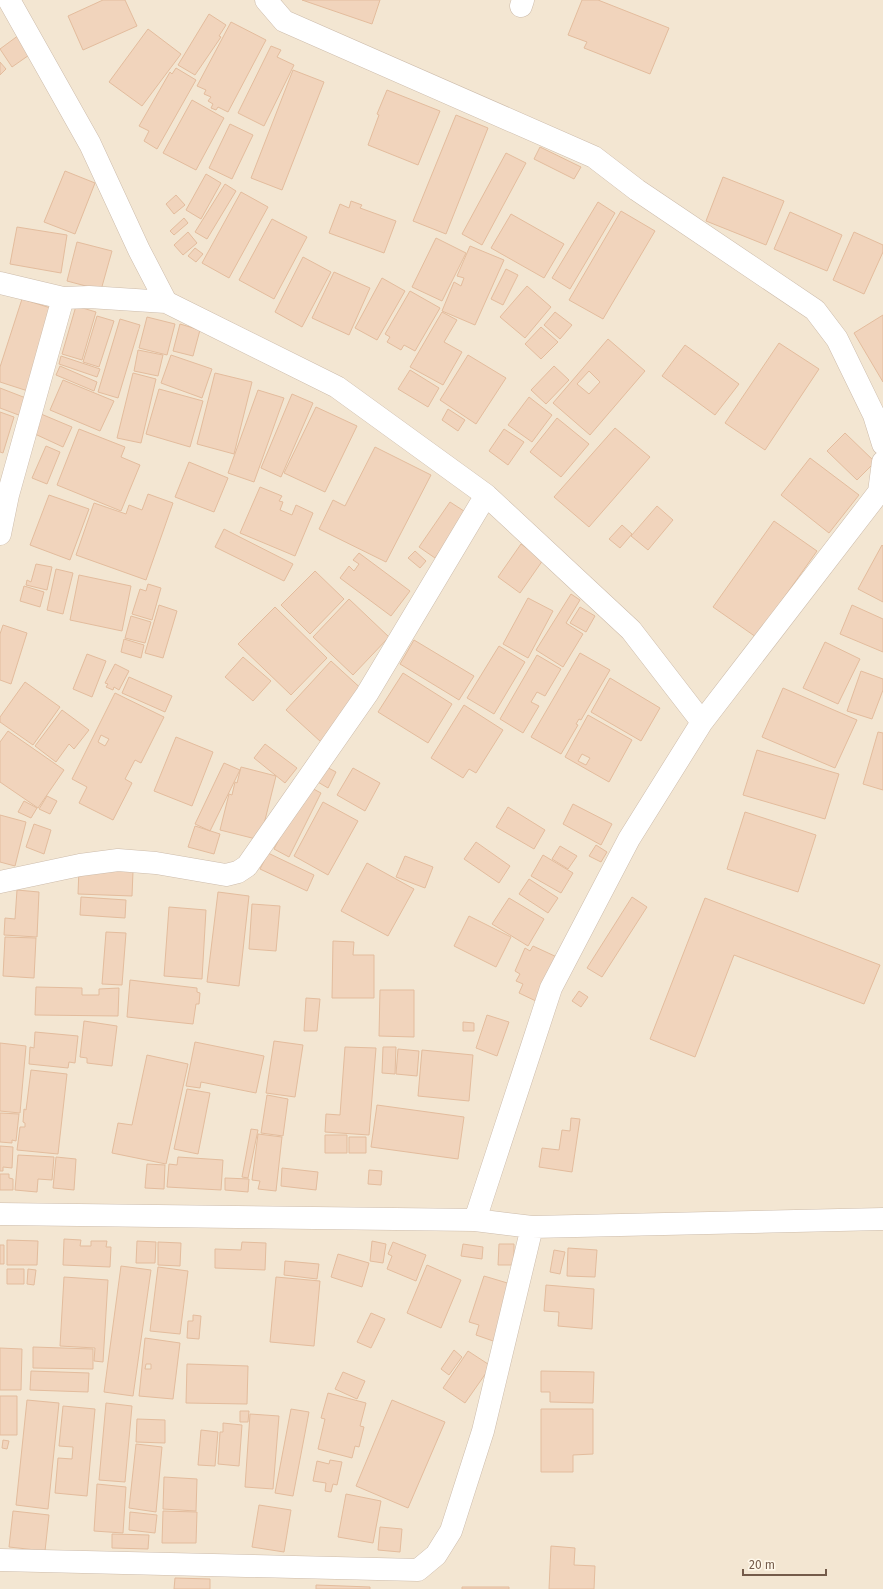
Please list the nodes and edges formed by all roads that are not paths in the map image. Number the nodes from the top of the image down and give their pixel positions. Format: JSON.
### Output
{"nodes":[{"id":1,"x":9,"y":0,"type":"edge"},
{"id":2,"x":266,"y":0,"type":"edge"},
{"id":3,"x":0,"y":283,"type":"edge"},
{"id":4,"x":63,"y":298,"type":"junction"},
{"id":5,"x":166,"y":302,"type":"junction"},
{"id":6,"x":883,"y":444,"type":"edge"},
{"id":7,"x":883,"y":462,"type":"edge"},
{"id":8,"x":486,"y":495,"type":"junction"},
{"id":9,"x":0,"y":534,"type":"edge"},
{"id":10,"x":702,"y":722,"type":"junction"},
{"id":11,"x":0,"y":882,"type":"edge"},
{"id":12,"x":0,"y":1214,"type":"edge"},
{"id":13,"x":475,"y":1220,"type":"junction"},
{"id":14,"x":883,"y":1220,"type":"edge"},
{"id":15,"x":532,"y":1227,"type":"junction"},
{"id":16,"x":0,"y":1560,"type":"edge"}],
"edges":[{"from":1,"to":5,"type":"street"},
{"from":2,"to":6,"type":"street"},
{"from":3,"to":4,"type":"street"},
{"from":4,"to":5,"type":"street"},
{"from":4,"to":9,"type":"street"},
{"from":5,"to":8,"type":"street"},
{"from":7,"to":10,"type":"street"},
{"from":8,"to":10,"type":"street"},
{"from":8,"to":11,"type":"street"},
{"from":10,"to":13,"type":"street"},
{"from":12,"to":13,"type":"street"},
{"from":13,"to":15,"type":"street"},
{"from":14,"to":15,"type":"street"},
{"from":15,"to":16,"type":"street"}]}
